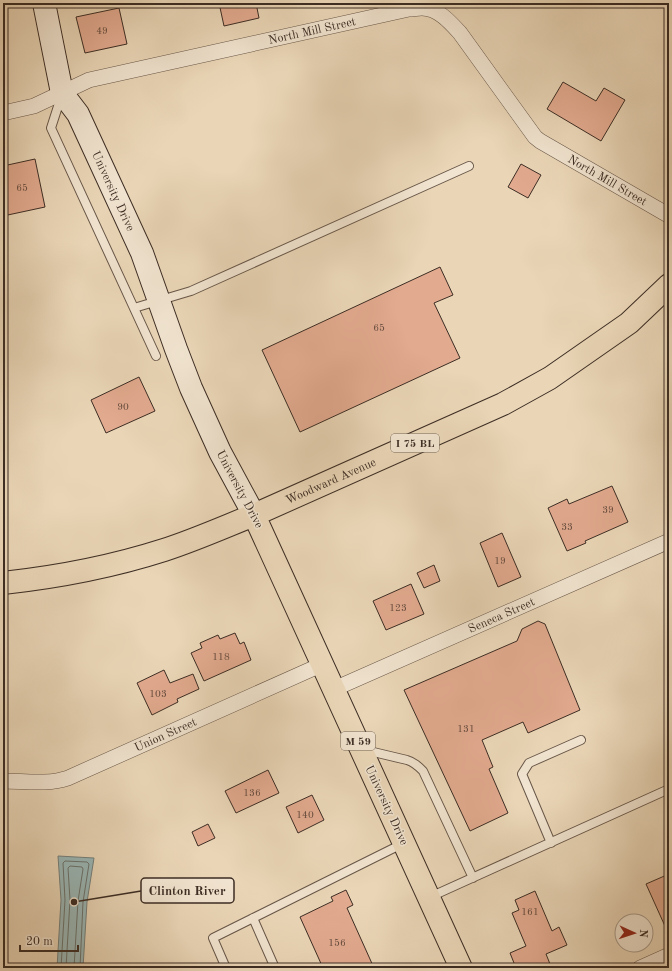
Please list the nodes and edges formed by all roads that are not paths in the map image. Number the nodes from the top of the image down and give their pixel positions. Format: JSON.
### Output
{"nodes":[{"id":1,"x":44,"y":3,"type":"edge"},
{"id":2,"x":62,"y":93,"type":"junction"},
{"id":3,"x":3,"y":113,"type":"edge"},
{"id":4,"x":469,"y":166,"type":"dead end"},
{"id":5,"x":668,"y":215,"type":"dead end"},
{"id":6,"x":669,"y":285,"type":"edge"},
{"id":7,"x":159,"y":301,"type":"junction"},
{"id":8,"x":134,"y":308,"type":"junction"},
{"id":9,"x":156,"y":356,"type":"dead end"},
{"id":10,"x":254,"y":515,"type":"junction"},
{"id":11,"x":669,"y":541,"type":"edge"},
{"id":12,"x":3,"y":583,"type":"edge"},
{"id":13,"x":322,"y":664,"type":"junction"},
{"id":14,"x":334,"y":689,"type":"junction"},
{"id":15,"x":581,"y":740,"type":"dead end"},
{"id":16,"x":362,"y":750,"type":"junction"},
{"id":17,"x":3,"y":781,"type":"edge"},
{"id":18,"x":669,"y":789,"type":"edge"},
{"id":19,"x":551,"y":842,"type":"junction"},
{"id":20,"x":405,"y":843,"type":"junction"},
{"id":21,"x":473,"y":878,"type":"junction"},
{"id":22,"x":429,"y":897,"type":"junction"},
{"id":23,"x":252,"y":918,"type":"junction"},
{"id":24,"x":669,"y":955,"type":"edge"},
{"id":25,"x":459,"y":967,"type":"edge"},
{"id":26,"x":226,"y":968,"type":"edge"},
{"id":27,"x":275,"y":968,"type":"edge"},
{"id":28,"x":640,"y":968,"type":"edge"}],
"edges":[{"from":1,"to":2,"type":"street","name":"University Drive"},
{"from":2,"to":3,"type":"street","name":"North Mill Street"},
{"from":2,"to":5,"type":"street","name":"North Mill Street"},
{"from":2,"to":7,"type":"street","name":"University Drive"},
{"from":2,"to":8,"type":"lane"},
{"from":4,"to":7,"type":"lane"},
{"from":6,"to":10,"type":"main road","name":"Woodward Avenue","number":"I 75 BL"},
{"from":7,"to":8,"type":"lane"},
{"from":7,"to":10,"type":"street","name":"University Drive"},
{"from":8,"to":9,"type":"lane"},
{"from":10,"to":12,"type":"main road","name":"Woodward Avenue","number":"I 75 BL"},
{"from":10,"to":13,"type":"main road","name":"University Drive","number":"M 59"},
{"from":11,"to":14,"type":"street","name":"Seneca Street"},
{"from":13,"to":14,"type":"main road","name":"University Drive","number":"M 59"},
{"from":13,"to":17,"type":"street","name":"Union Street"},
{"from":14,"to":16,"type":"main road","name":"University Drive","number":"M 59"},
{"from":15,"to":19,"type":"lane"},
{"from":16,"to":20,"type":"main road","name":"University Drive","number":"M 59"},
{"from":16,"to":21,"type":"lane"},
{"from":18,"to":19,"type":"lane"},
{"from":19,"to":21,"type":"lane"},
{"from":20,"to":22,"type":"main road","name":"University Drive","number":"M 59"},
{"from":20,"to":23,"type":"lane"},
{"from":21,"to":22,"type":"lane"},
{"from":22,"to":25,"type":"main road","name":"University Drive","number":"M 59"},
{"from":23,"to":26,"type":"lane"},
{"from":23,"to":27,"type":"lane"},
{"from":24,"to":28,"type":"street"}]}
